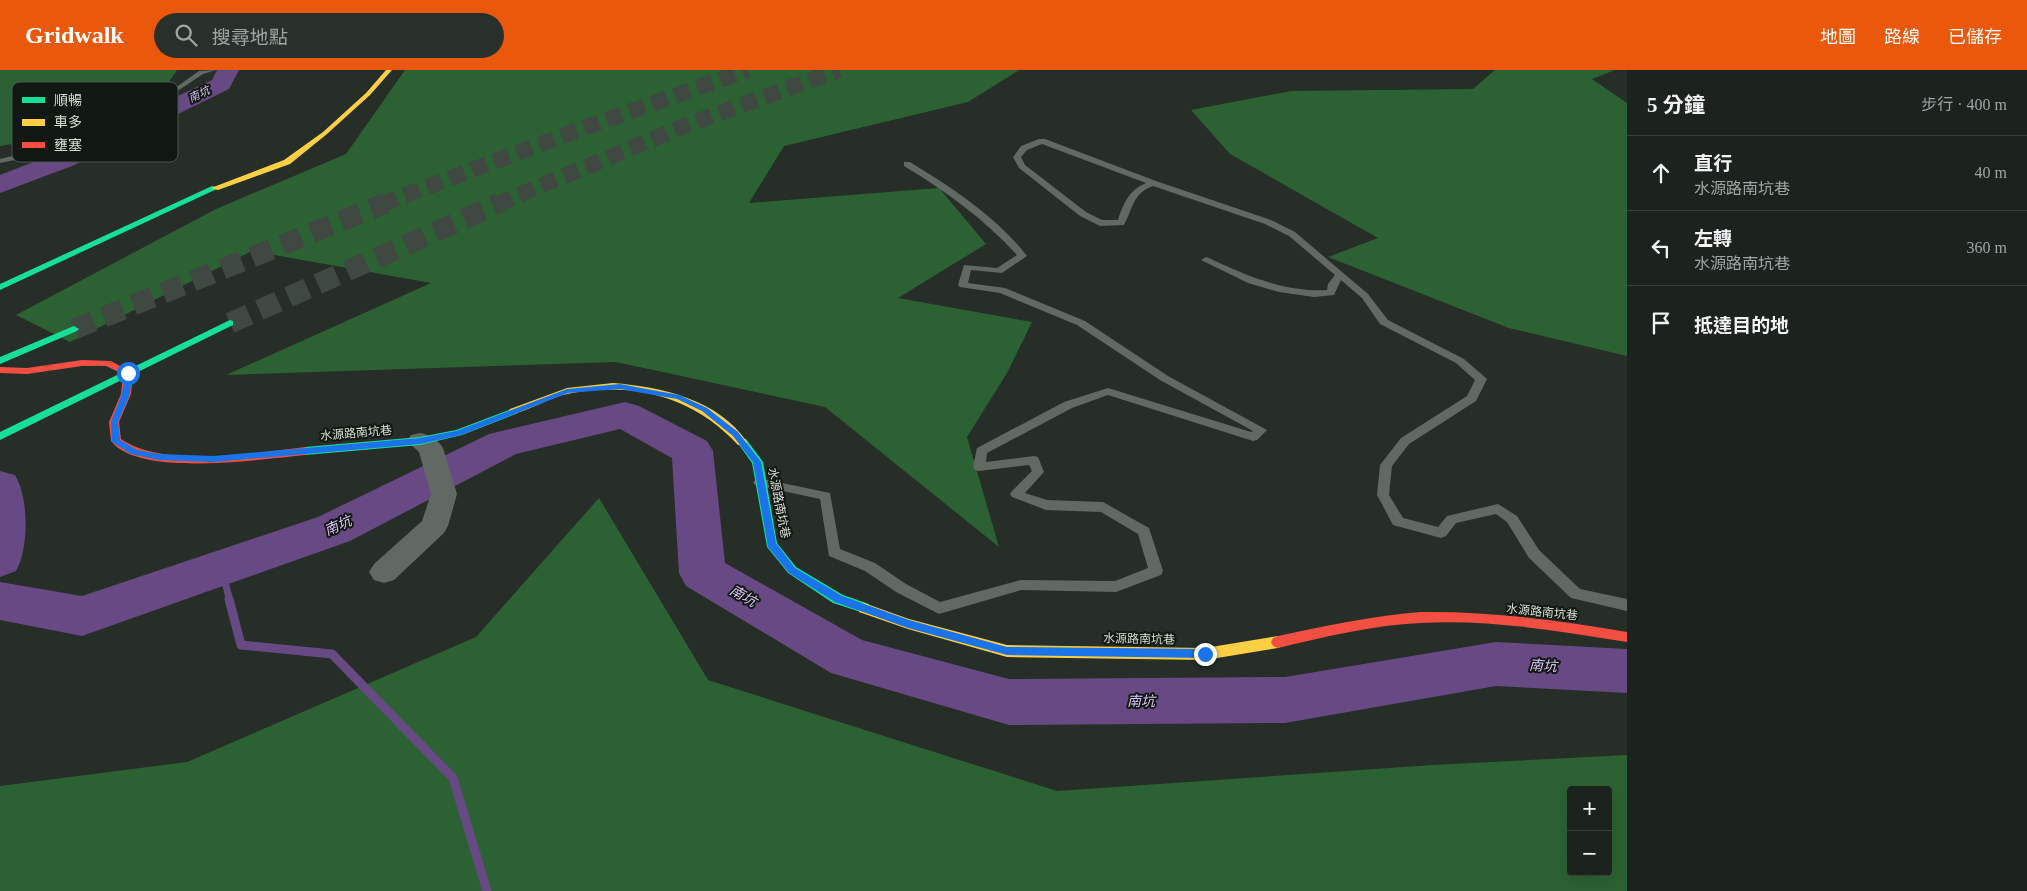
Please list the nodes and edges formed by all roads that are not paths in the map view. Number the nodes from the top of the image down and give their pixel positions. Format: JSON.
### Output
{"nodes":[{"id":1,"x":213,"y":70,"type":"edge"},
{"id":2,"x":385,"y":70,"type":"edge"},
{"id":3,"x":178,"y":89,"type":"edge"},
{"id":4,"x":908,"y":164,"type":"dead end"},
{"id":5,"x":1153,"y":183,"type":"junction"},
{"id":6,"x":1206,"y":260,"type":"dead end"},
{"id":7,"x":1340,"y":275,"type":"junction"},
{"id":8,"x":0,"y":287,"type":"edge"},
{"id":9,"x":230,"y":323,"type":"tunnel mouth"},
{"id":10,"x":74,"y":329,"type":"tunnel mouth"},
{"id":11,"x":0,"y":361,"type":"edge"},
{"id":12,"x":0,"y":370,"type":"edge"},
{"id":13,"x":0,"y":436,"type":"edge"},
{"id":14,"x":425,"y":444,"type":"junction"},
{"id":15,"x":760,"y":482,"type":"junction"},
{"id":16,"x":384,"y":572,"type":"dead end"},
{"id":17,"x":1627,"y":605,"type":"edge"},
{"id":18,"x":1627,"y":637,"type":"edge"}],
"edges":[{"from":1,"to":3,"type":"lane"},
{"from":2,"to":8,"type":"main road"},
{"from":4,"to":15,"type":"lane"},
{"from":5,"to":5,"type":"lane"},
{"from":5,"to":7,"type":"lane"},
{"from":6,"to":7,"type":"lane"},
{"from":7,"to":17,"type":"lane"},
{"from":9,"to":13,"type":"main road"},
{"from":10,"to":11,"type":"main road"},
{"from":12,"to":14,"type":"main road","name":"水源路南坑巷"},
{"from":14,"to":15,"type":"main road","name":"水源路南坑巷"},
{"from":14,"to":16,"type":"street"},
{"from":15,"to":18,"type":"main road","name":"水源路南坑巷"}]}
